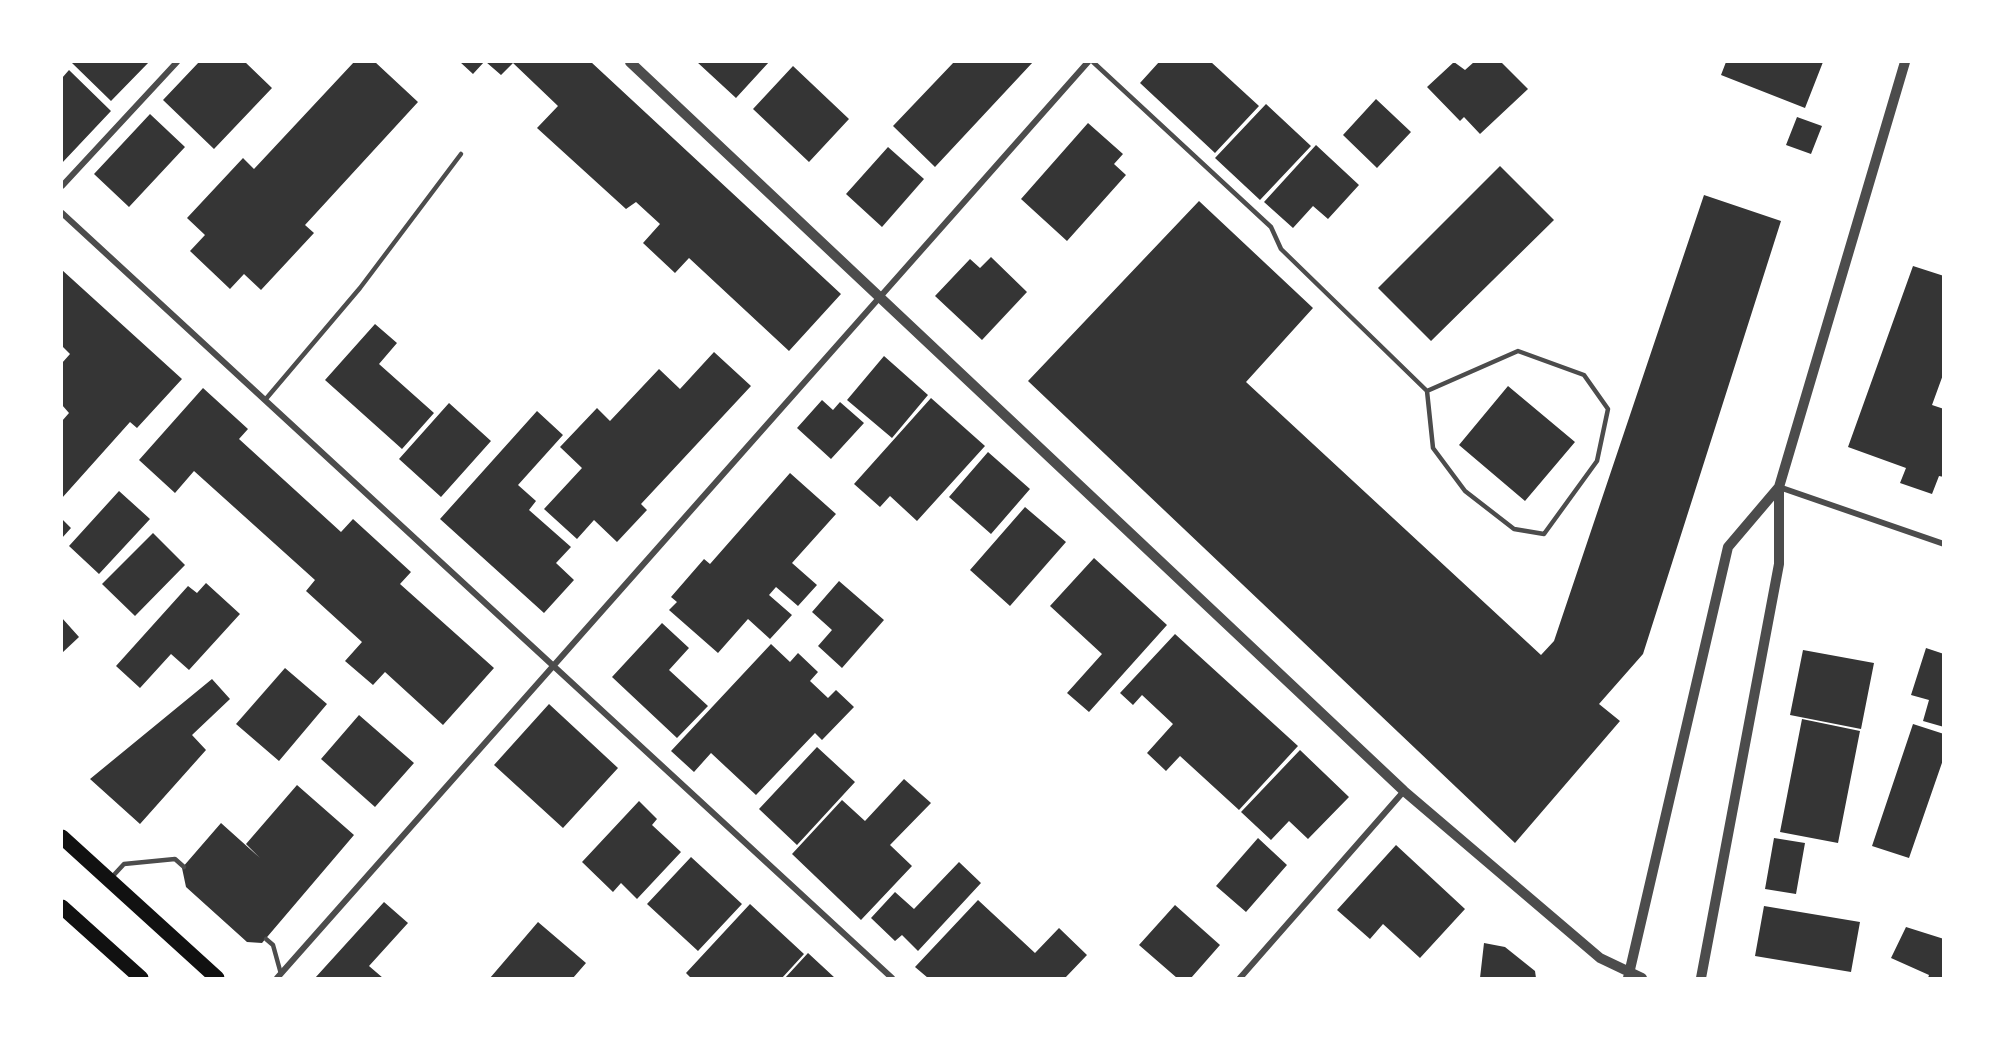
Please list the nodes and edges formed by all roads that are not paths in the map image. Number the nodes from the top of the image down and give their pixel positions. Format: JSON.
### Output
{"nodes":[{"id":1,"x":177,"y":62,"type":"edge"},
{"id":2,"x":630,"y":62,"type":"edge"},
{"id":3,"x":1088,"y":62,"type":"edge"},
{"id":4,"x":1093,"y":62,"type":"edge"},
{"id":5,"x":1905,"y":62,"type":"edge"},
{"id":6,"x":460,"y":154,"type":"dead end"},
{"id":7,"x":62,"y":186,"type":"edge"},
{"id":8,"x":62,"y":213,"type":"edge"},
{"id":9,"x":880,"y":296,"type":"junction"},
{"id":10,"x":1428,"y":391,"type":"junction"},
{"id":11,"x":265,"y":400,"type":"junction"},
{"id":12,"x":1779,"y":487,"type":"junction"},
{"id":13,"x":1944,"y":544,"type":"edge"},
{"id":14,"x":554,"y":666,"type":"junction"},
{"id":15,"x":1404,"y":790,"type":"junction"},
{"id":16,"x":62,"y":837,"type":"edge"},
{"id":17,"x":184,"y":867,"type":"dead end"},
{"id":18,"x":110,"y":880,"type":"junction"},
{"id":19,"x":62,"y":907,"type":"edge"},
{"id":20,"x":266,"y":939,"type":"dead end"},
{"id":21,"x":279,"y":976,"type":"edge"},
{"id":22,"x":1629,"y":976,"type":"edge"},
{"id":23,"x":141,"y":978,"type":"edge"},
{"id":24,"x":217,"y":978,"type":"edge"},
{"id":25,"x":892,"y":978,"type":"edge"},
{"id":26,"x":1240,"y":978,"type":"edge"},
{"id":27,"x":1642,"y":978,"type":"edge"},
{"id":28,"x":1701,"y":978,"type":"edge"}],
"edges":[{"from":1,"to":7,"type":"street"},
{"from":2,"to":9,"type":"street"},
{"from":3,"to":9,"type":"street"},
{"from":4,"to":10,"type":"lane"},
{"from":5,"to":12,"type":"street"},
{"from":6,"to":11,"type":"lane"},
{"from":8,"to":11,"type":"street"},
{"from":9,"to":14,"type":"street"},
{"from":9,"to":15,"type":"street"},
{"from":10,"to":10,"type":"lane"},
{"from":11,"to":14,"type":"street"},
{"from":12,"to":13,"type":"street"},
{"from":12,"to":22,"type":"street"},
{"from":12,"to":28,"type":"street"},
{"from":14,"to":21,"type":"street"},
{"from":14,"to":25,"type":"street"},
{"from":15,"to":22,"type":"street"},
{"from":15,"to":26,"type":"street"},
{"from":16,"to":18,"type":"main road"},
{"from":17,"to":18,"type":"lane"},
{"from":18,"to":24,"type":"main road"},
{"from":19,"to":23,"type":"main road"},
{"from":20,"to":21,"type":"lane"},
{"from":22,"to":27,"type":"street"}]}
